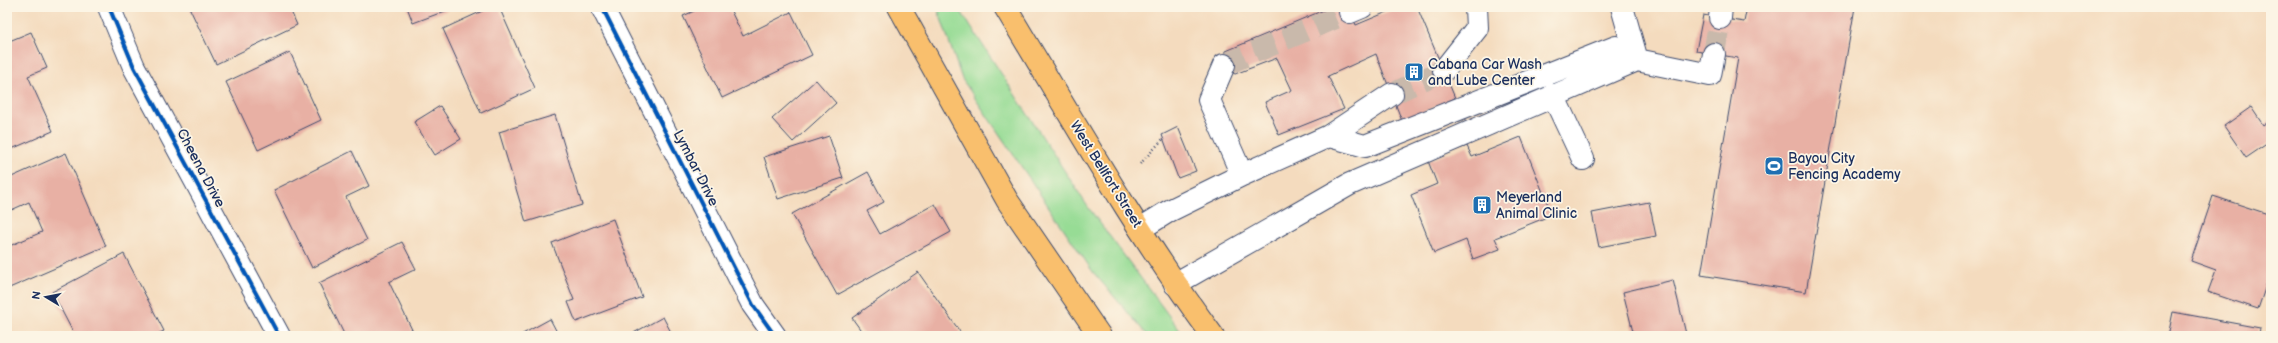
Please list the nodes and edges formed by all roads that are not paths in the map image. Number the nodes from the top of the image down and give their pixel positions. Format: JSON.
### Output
{"nodes":[{"id":1,"x":110,"y":7,"type":"edge"},
{"id":2,"x":602,"y":7,"type":"edge"},
{"id":3,"x":899,"y":7,"type":"edge"},
{"id":4,"x":1005,"y":7,"type":"edge"},
{"id":5,"x":1476,"y":7,"type":"edge"},
{"id":6,"x":1622,"y":7,"type":"edge"},
{"id":7,"x":1714,"y":54,"type":"tunnel mouth"},
{"id":8,"x":1637,"y":60,"type":"junction"},
{"id":9,"x":1224,"y":65,"type":"tunnel mouth"},
{"id":10,"x":1444,"y":70,"type":"tunnel mouth"},
{"id":11,"x":1392,"y":94,"type":"tunnel mouth"},
{"id":12,"x":1553,"y":95,"type":"junction"},
{"id":13,"x":1329,"y":136,"type":"junction"},
{"id":14,"x":1583,"y":158,"type":"dead end"},
{"id":15,"x":1242,"y":175,"type":"junction"},
{"id":16,"x":1140,"y":229,"type":"junction"},
{"id":17,"x":1175,"y":284,"type":"junction"},
{"id":18,"x":279,"y":336,"type":"edge"},
{"id":19,"x":775,"y":336,"type":"edge"},
{"id":20,"x":1100,"y":336,"type":"edge"},
{"id":21,"x":1214,"y":336,"type":"edge"}],
"edges":[{"from":1,"to":18,"type":"street","name":"Cheena Drive"},
{"from":2,"to":19,"type":"street","name":"Lymbar Drive"},
{"from":3,"to":20,"type":"main road"},
{"from":4,"to":16,"type":"main road","name":"West Bellfort Street"},
{"from":5,"to":10,"type":"street"},
{"from":6,"to":8,"type":"street"},
{"from":7,"to":8,"type":"street"},
{"from":8,"to":12,"type":"street"},
{"from":8,"to":13,"type":"street"},
{"from":9,"to":15,"type":"street"},
{"from":11,"to":13,"type":"street"},
{"from":12,"to":14,"type":"street"},
{"from":12,"to":17,"type":"street"},
{"from":13,"to":15,"type":"street"},
{"from":15,"to":16,"type":"street"},
{"from":16,"to":17,"type":"main road","name":"West Bellfort Street"},
{"from":17,"to":21,"type":"main road","name":"West Bellfort Street"}]}
